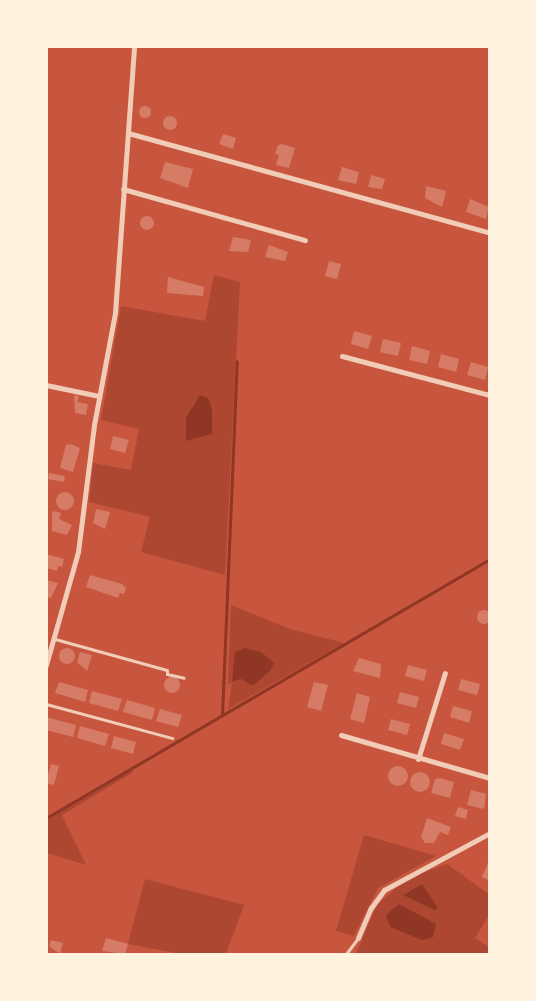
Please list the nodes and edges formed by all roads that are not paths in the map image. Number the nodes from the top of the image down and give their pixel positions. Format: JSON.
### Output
{"nodes":[{"id":1,"x":134,"y":46,"type":"edge"},
{"id":2,"x":128,"y":133,"type":"junction"},
{"id":3,"x":123,"y":189,"type":"junction"},
{"id":4,"x":489,"y":233,"type":"edge"},
{"id":5,"x":305,"y":240,"type":"dead end"},
{"id":6,"x":342,"y":356,"type":"dead end"},
{"id":7,"x":46,"y":385,"type":"edge"},
{"id":8,"x":489,"y":395,"type":"edge"},
{"id":9,"x":99,"y":396,"type":"junction"},
{"id":10,"x":55,"y":639,"type":"junction"},
{"id":11,"x":46,"y":665,"type":"edge"},
{"id":12,"x":445,"y":673,"type":"dead end"},
{"id":13,"x":184,"y":678,"type":"dead end"},
{"id":14,"x":46,"y":704,"type":"edge"},
{"id":15,"x":341,"y":735,"type":"dead end"},
{"id":16,"x":172,"y":738,"type":"dead end"},
{"id":17,"x":418,"y":759,"type":"junction"},
{"id":18,"x":489,"y":778,"type":"edge"},
{"id":19,"x":489,"y":833,"type":"edge"},
{"id":20,"x":358,"y":938,"type":"joint"},
{"id":21,"x":346,"y":954,"type":"edge"}],
"edges":[{"from":1,"to":2,"type":"street"},
{"from":2,"to":3,"type":"street"},
{"from":2,"to":4,"type":"street"},
{"from":3,"to":5,"type":"street"},
{"from":3,"to":9,"type":"street"},
{"from":6,"to":8,"type":"street"},
{"from":7,"to":9,"type":"street"},
{"from":9,"to":10,"type":"street"},
{"from":10,"to":11,"type":"street"},
{"from":10,"to":13,"type":"lane"},
{"from":12,"to":17,"type":"street"},
{"from":14,"to":16,"type":"lane"},
{"from":15,"to":17,"type":"street"},
{"from":17,"to":18,"type":"street"},
{"from":19,"to":20,"type":"street"},
{"from":20,"to":21,"type":"lane"}]}
